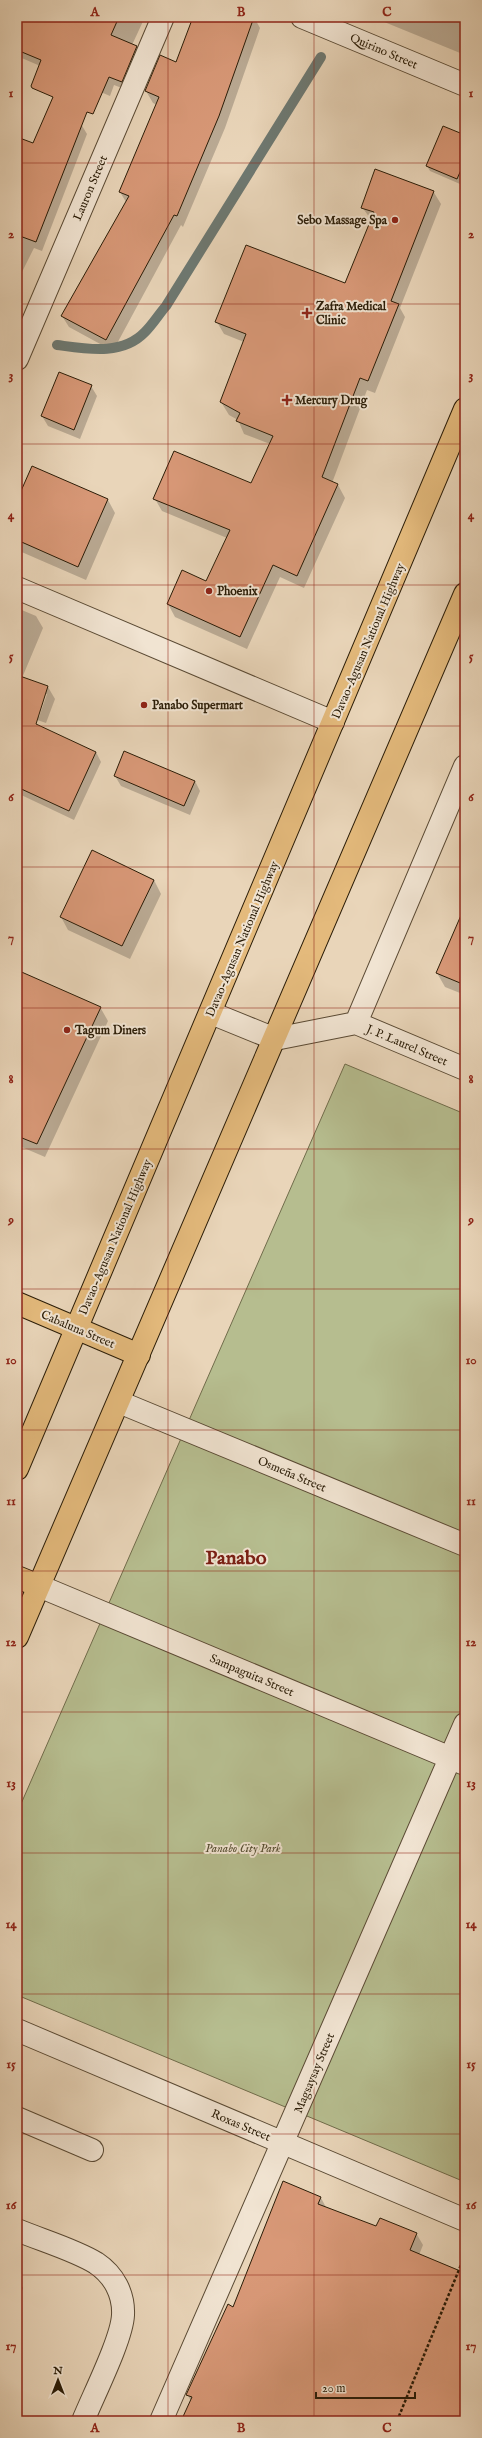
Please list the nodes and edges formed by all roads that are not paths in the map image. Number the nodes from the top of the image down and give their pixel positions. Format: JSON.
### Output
{"nodes":[{"id":1,"x":163,"y":17,"type":"edge"},
{"id":2,"x":302,"y":17,"type":"edge"},
{"id":3,"x":465,"y":85,"type":"edge"},
{"id":4,"x":17,"y":359,"type":"edge"},
{"id":5,"x":465,"y":409,"type":"edge"},
{"id":6,"x":17,"y":588,"type":"edge"},
{"id":7,"x":465,"y":594,"type":"edge"},
{"id":8,"x":333,"y":722,"type":"junction"},
{"id":9,"x":465,"y":766,"type":"edge"},
{"id":10,"x":211,"y":1013,"type":"junction"},
{"id":11,"x":356,"y":1023,"type":"junction"},
{"id":12,"x":275,"y":1039,"type":"junction"},
{"id":13,"x":465,"y":1069,"type":"edge"},
{"id":14,"x":17,"y":1302,"type":"edge"},
{"id":15,"x":77,"y":1328,"type":"junction"},
{"id":16,"x":139,"y":1355,"type":"junction"},
{"id":17,"x":119,"y":1402,"type":"junction"},
{"id":18,"x":17,"y":1468,"type":"edge"},
{"id":19,"x":465,"y":1545,"type":"edge"},
{"id":20,"x":17,"y":1577,"type":"edge"},
{"id":21,"x":39,"y":1586,"type":"junction"},
{"id":22,"x":17,"y":1637,"type":"edge"},
{"id":23,"x":465,"y":1724,"type":"edge"},
{"id":24,"x":458,"y":1761,"type":"edge"},
{"id":25,"x":17,"y":2030,"type":"edge"},
{"id":26,"x":17,"y":2118,"type":"edge"},
{"id":27,"x":283,"y":2143,"type":"junction"},
{"id":28,"x":92,"y":2150,"type":"dead end"},
{"id":29,"x":465,"y":2220,"type":"edge"},
{"id":30,"x":17,"y":2230,"type":"edge"},
{"id":31,"x":83,"y":2421,"type":"edge"},
{"id":32,"x":161,"y":2421,"type":"edge"}],
"edges":[{"from":1,"to":4,"type":"street","name":"Lauron Street"},
{"from":2,"to":3,"type":"street","name":"Quirino Street"},
{"from":5,"to":8,"type":"main road","name":"Davao-Agusan National Highway"},
{"from":6,"to":8,"type":"street"},
{"from":7,"to":12,"type":"main road"},
{"from":8,"to":10,"type":"main road","name":"Davao-Agusan National Highway"},
{"from":9,"to":11,"type":"street"},
{"from":10,"to":12,"type":"street"},
{"from":10,"to":15,"type":"main road","name":"Davao-Agusan National Highway"},
{"from":11,"to":12,"type":"street","name":"J. P. Laurel Street"},
{"from":11,"to":13,"type":"street","name":"J. P. Laurel Street"},
{"from":12,"to":16,"type":"main road"},
{"from":14,"to":15,"type":"main road","name":"Cabaluna Street"},
{"from":15,"to":16,"type":"main road","name":"Cabaluna Street"},
{"from":15,"to":18,"type":"main road","name":"Davao-Agusan National Highway"},
{"from":16,"to":17,"type":"main road"},
{"from":17,"to":19,"type":"street","name":"Osmeña Street"},
{"from":17,"to":21,"type":"main road"},
{"from":20,"to":21,"type":"main road"},
{"from":21,"to":22,"type":"main road"},
{"from":21,"to":24,"type":"street","name":"Sampaguita Street"},
{"from":23,"to":24,"type":"street","name":"Magsaysay Street"},
{"from":24,"to":27,"type":"street","name":"Magsaysay Street"},
{"from":25,"to":27,"type":"street","name":"Roxas Street"},
{"from":26,"to":28,"type":"street"},
{"from":27,"to":29,"type":"street","name":"Roxas Street"},
{"from":27,"to":32,"type":"street","name":"Magsaysay Street"},
{"from":30,"to":31,"type":"street"}]}
